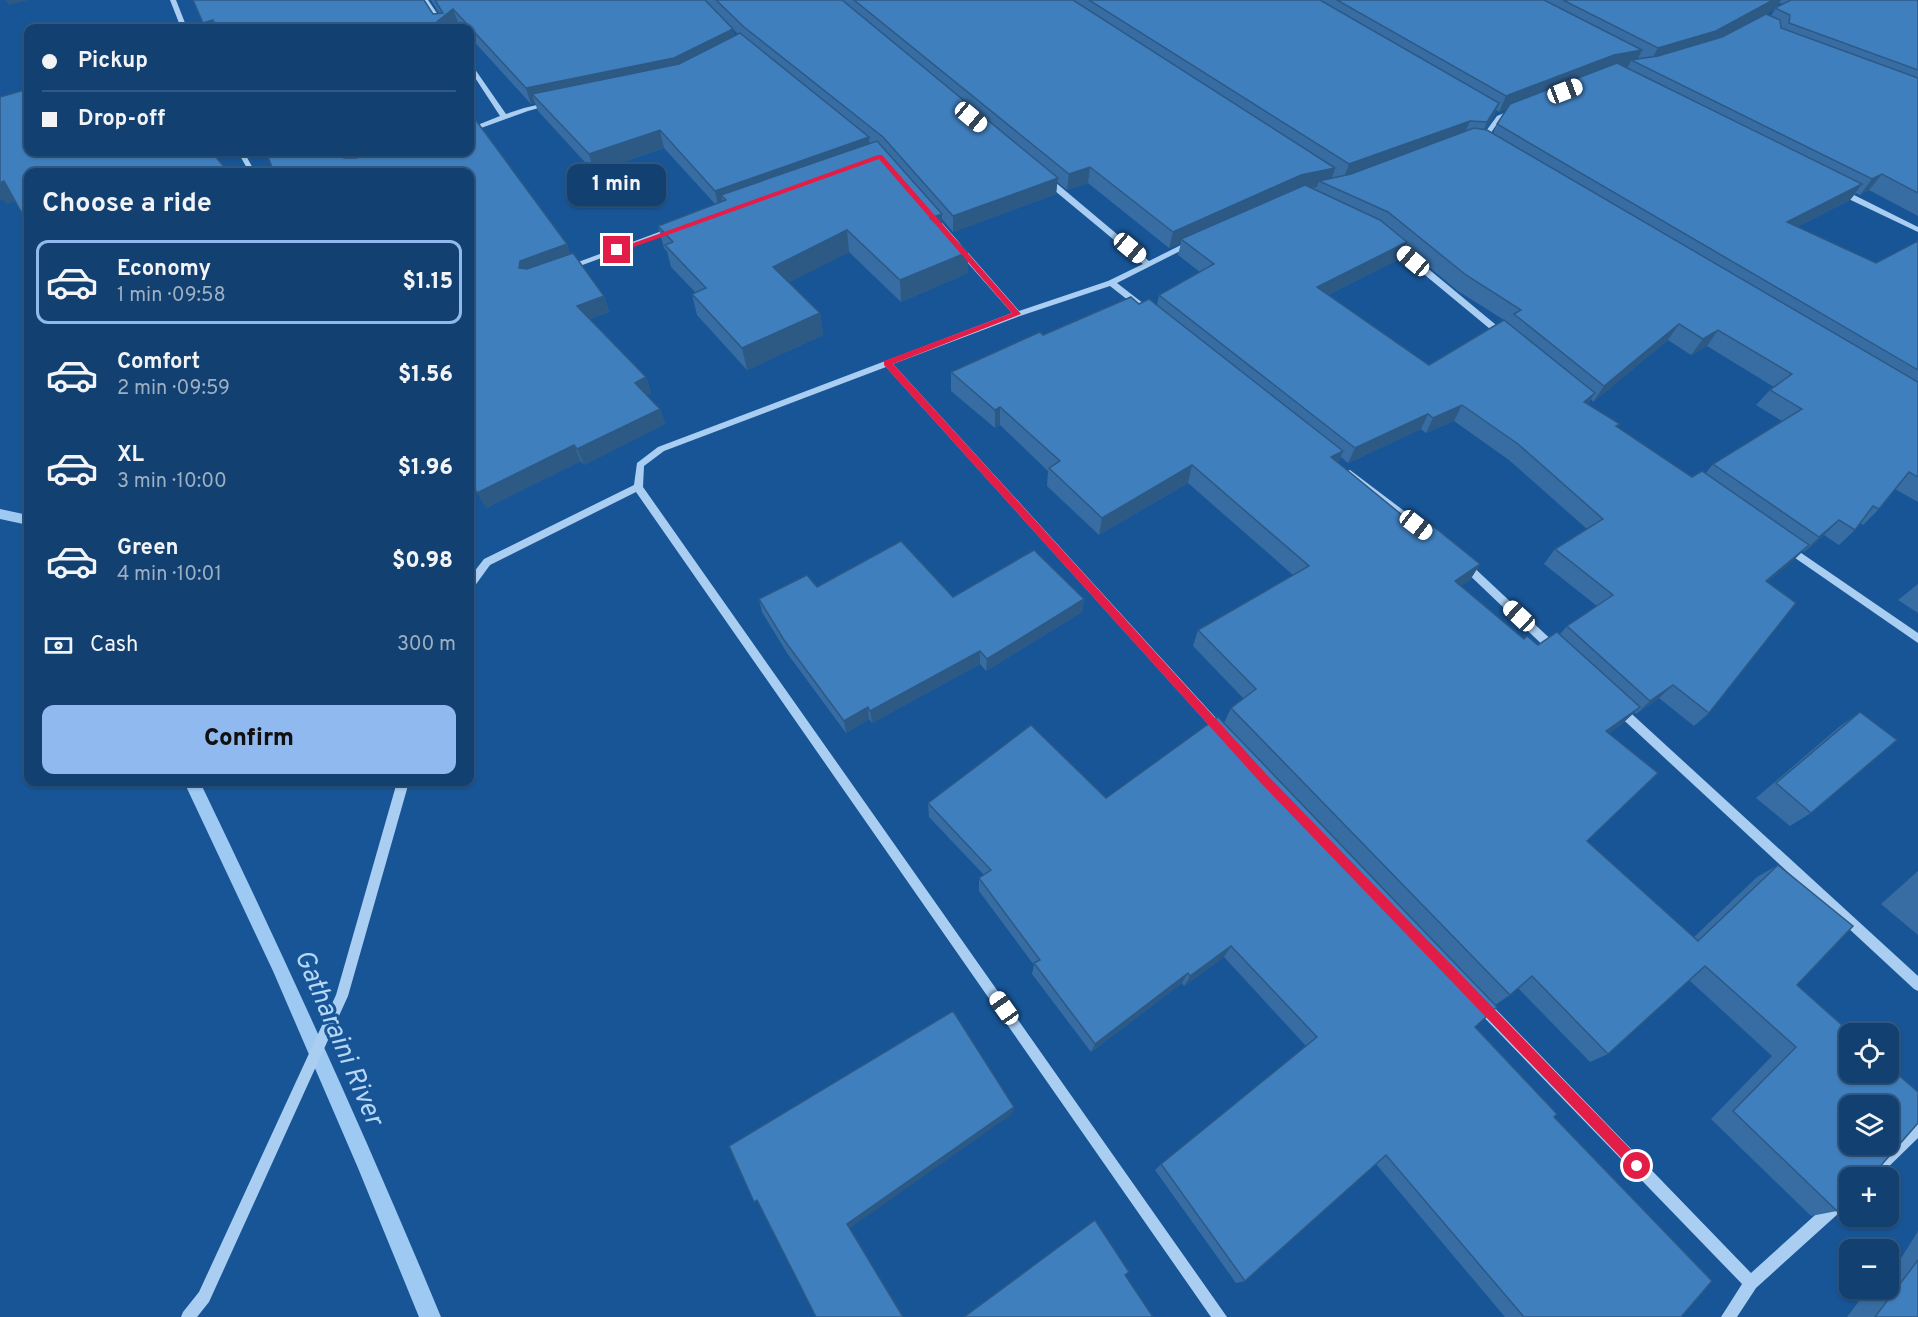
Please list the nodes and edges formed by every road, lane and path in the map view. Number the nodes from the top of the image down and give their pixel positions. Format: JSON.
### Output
{"nodes":[{"id":1,"x":173,"y":0,"type":"edge"},
{"id":2,"x":425,"y":0,"type":"edge"},
{"id":3,"x":182,"y":24,"type":"edge"},
{"id":4,"x":441,"y":24,"type":"edge"},
{"id":5,"x":474,"y":72,"type":"edge"},
{"id":6,"x":559,"y":102,"type":"edge"},
{"id":7,"x":1521,"y":108,"type":"edge"},
{"id":8,"x":1489,"y":111,"type":"edge"},
{"id":9,"x":504,"y":117,"type":"junction"},
{"id":10,"x":1499,"y":117,"type":"junction"},
{"id":11,"x":474,"y":128,"type":"edge"},
{"id":12,"x":1493,"y":148,"type":"edge"},
{"id":13,"x":1038,"y":173,"type":"edge"},
{"id":14,"x":1829,"y":186,"type":"edge"},
{"id":15,"x":926,"y":209,"type":"edge"},
{"id":16,"x":677,"y":229,"type":"edge"},
{"id":17,"x":1918,"y":230,"type":"edge"},
{"id":18,"x":1202,"y":238,"type":"edge"},
{"id":19,"x":1387,"y":240,"type":"edge"},
{"id":20,"x":1147,"y":263,"type":"junction"},
{"id":21,"x":552,"y":273,"type":"edge"},
{"id":22,"x":1111,"y":283,"type":"junction"},
{"id":23,"x":1148,"y":312,"type":"edge"},
{"id":24,"x":1017,"y":314,"type":"junction"},
{"id":25,"x":1515,"y":345,"type":"edge"},
{"id":26,"x":887,"y":363,"type":"junction"},
{"id":27,"x":1341,"y":466,"type":"edge"},
{"id":28,"x":638,"y":487,"type":"junction"},
{"id":29,"x":1433,"y":539,"type":"edge"},
{"id":30,"x":1779,"y":542,"type":"edge"},
{"id":31,"x":1452,"y":554,"type":"edge"},
{"id":32,"x":474,"y":579,"type":"edge"},
{"id":33,"x":1918,"y":639,"type":"edge"},
{"id":34,"x":1564,"y":658,"type":"edge"},
{"id":35,"x":1607,"y":698,"type":"edge"},
{"id":36,"x":1232,"y":743,"type":"edge"},
{"id":37,"x":402,"y":786,"type":"edge"},
{"id":38,"x":1918,"y":985,"type":"edge"},
{"id":39,"x":1470,"y":992,"type":"edge"},
{"id":40,"x":1918,"y":1130,"type":"edge"},
{"id":41,"x":1878,"y":1167,"type":"edge"},
{"id":42,"x":1839,"y":1202,"type":"edge"},
{"id":43,"x":1751,"y":1284,"type":"junction"},
{"id":44,"x":188,"y":1317,"type":"edge"},
{"id":45,"x":1220,"y":1317,"type":"edge"},
{"id":46,"x":1728,"y":1317,"type":"edge"}],
"edges":[{"from":1,"to":3,"type":"street"},
{"from":2,"to":4,"type":"street"},
{"from":5,"to":9,"type":"street"},
{"from":6,"to":9,"type":"street"},
{"from":7,"to":10,"type":"street"},
{"from":8,"to":10,"type":"street"},
{"from":9,"to":11,"type":"street"},
{"from":10,"to":12,"type":"street"},
{"from":13,"to":20,"type":"street"},
{"from":14,"to":17,"type":"street"},
{"from":15,"to":24,"type":"street"},
{"from":16,"to":21,"type":"street"},
{"from":18,"to":20,"type":"street"},
{"from":19,"to":25,"type":"street"},
{"from":20,"to":22,"type":"street"},
{"from":22,"to":23,"type":"street"},
{"from":22,"to":24,"type":"street"},
{"from":24,"to":26,"type":"street"},
{"from":26,"to":28,"type":"street"},
{"from":26,"to":36,"type":"street"},
{"from":27,"to":29,"type":"street"},
{"from":28,"to":32,"type":"street"},
{"from":28,"to":45,"type":"street"},
{"from":30,"to":33,"type":"street"},
{"from":31,"to":34,"type":"street"},
{"from":35,"to":38,"type":"street"},
{"from":37,"to":44,"type":"street"},
{"from":39,"to":43,"type":"street"},
{"from":40,"to":41,"type":"street"},
{"from":42,"to":43,"type":"street"},
{"from":43,"to":46,"type":"street"}]}
